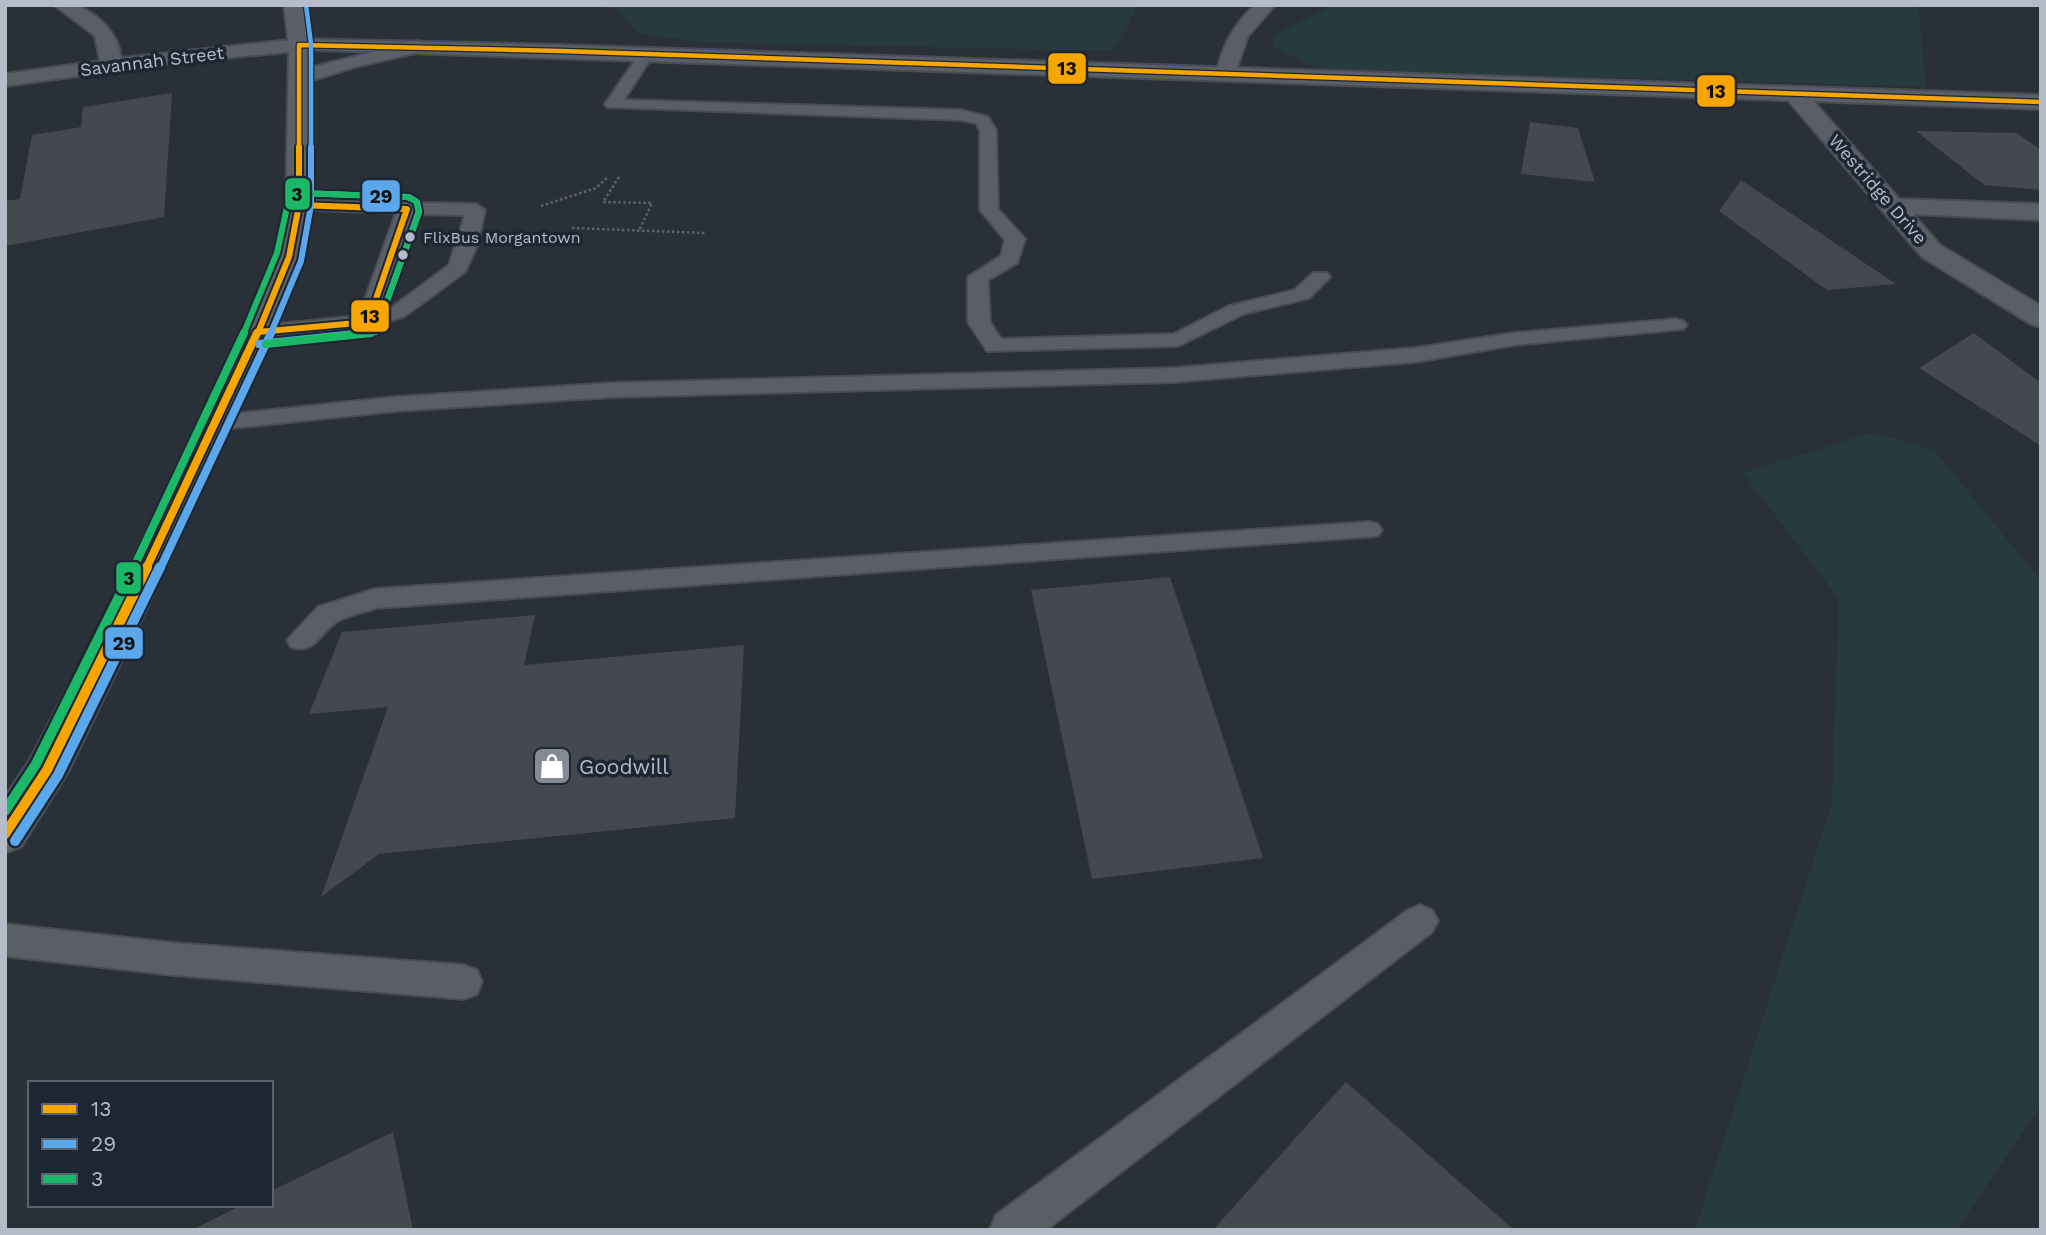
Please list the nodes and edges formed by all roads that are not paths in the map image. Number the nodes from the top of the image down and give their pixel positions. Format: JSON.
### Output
{"nodes":[{"id":1,"x":63,"y":5,"type":"edge"},
{"id":2,"x":293,"y":5,"type":"edge"},
{"id":3,"x":1266,"y":5,"type":"edge"},
{"id":4,"x":299,"y":45,"type":"junction"},
{"id":5,"x":417,"y":47,"type":"junction"},
{"id":6,"x":646,"y":55,"type":"junction"},
{"id":7,"x":111,"y":65,"type":"junction"},
{"id":8,"x":1226,"y":75,"type":"junction"},
{"id":9,"x":299,"y":78,"type":"junction"},
{"id":10,"x":5,"y":80,"type":"edge"},
{"id":11,"x":1795,"y":94,"type":"junction"},
{"id":12,"x":2041,"y":102,"type":"edge"},
{"id":13,"x":299,"y":205,"type":"junction"},
{"id":14,"x":1894,"y":206,"type":"junction"},
{"id":15,"x":407,"y":209,"type":"junction"},
{"id":16,"x":2041,"y":212,"type":"edge"},
{"id":17,"x":1320,"y":277,"type":"dead end"},
{"id":18,"x":2041,"y":318,"type":"edge"},
{"id":19,"x":368,"y":323,"type":"junction"},
{"id":20,"x":1676,"y":325,"type":"dead end"},
{"id":21,"x":258,"y":332,"type":"junction"},
{"id":22,"x":213,"y":423,"type":"junction"},
{"id":23,"x":1369,"y":530,"type":"dead end"},
{"id":24,"x":301,"y":640,"type":"dead end"},
{"id":25,"x":5,"y":834,"type":"edge"},
{"id":26,"x":1420,"y":921,"type":"dead end"},
{"id":27,"x":5,"y":940,"type":"edge"},
{"id":28,"x":464,"y":982,"type":"dead end"},
{"id":29,"x":1011,"y":1230,"type":"edge"}],
"edges":[{"from":1,"to":7,"type":"street"},
{"from":2,"to":4,"type":"main road"},
{"from":3,"to":8,"type":"street"},
{"from":4,"to":5,"type":"street","name":"Savannah Street"},
{"from":4,"to":7,"type":"street","name":"Savannah Street"},
{"from":4,"to":9,"type":"main road"},
{"from":5,"to":6,"type":"street","name":"Savannah Street"},
{"from":5,"to":9,"type":"main road"},
{"from":6,"to":8,"type":"street","name":"Savannah Street"},
{"from":6,"to":17,"type":"lane"},
{"from":7,"to":10,"type":"street","name":"Savannah Street"},
{"from":8,"to":11,"type":"street","name":"Savannah Street"},
{"from":9,"to":13,"type":"main road"},
{"from":11,"to":12,"type":"street","name":"Savannah Street"},
{"from":11,"to":14,"type":"street","name":"Westridge Drive"},
{"from":13,"to":15,"type":"lane"},
{"from":13,"to":21,"type":"main road"},
{"from":14,"to":16,"type":"street"},
{"from":14,"to":18,"type":"street","name":"Westridge Drive"},
{"from":15,"to":19,"type":"lane"},
{"from":15,"to":19,"type":"lane"},
{"from":19,"to":21,"type":"lane"},
{"from":20,"to":22,"type":"lane"},
{"from":21,"to":22,"type":"main road"},
{"from":22,"to":25,"type":"main road"},
{"from":23,"to":24,"type":"lane"},
{"from":26,"to":29,"type":"lane"},
{"from":27,"to":28,"type":"lane"}]}
